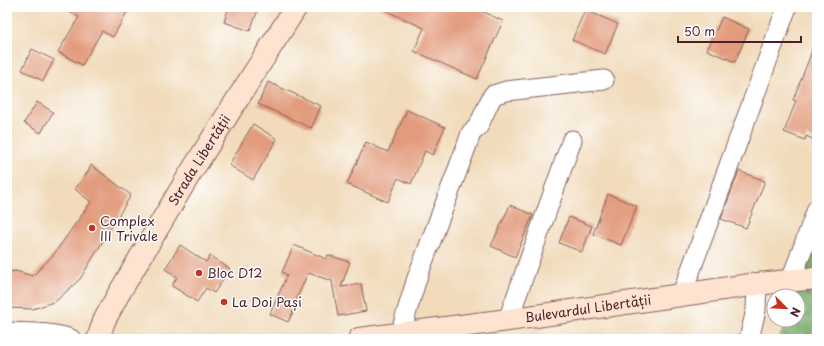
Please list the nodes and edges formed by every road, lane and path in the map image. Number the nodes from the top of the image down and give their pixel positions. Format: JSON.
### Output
{"nodes":[{"id":1,"x":296,"y":7,"type":"edge"},
{"id":2,"x":787,"y":7,"type":"edge"},
{"id":3,"x":604,"y":80,"type":"dead end"},
{"id":4,"x":572,"y":140,"type":"dead end"},
{"id":5,"x":817,"y":209,"type":"edge"},
{"id":6,"x":817,"y":278,"type":"edge"},
{"id":7,"x":791,"y":280,"type":"junction"},
{"id":8,"x":757,"y":284,"type":"junction"},
{"id":9,"x":682,"y":294,"type":"junction"},
{"id":10,"x":508,"y":320,"type":"junction"},
{"id":11,"x":7,"y":332,"type":"edge"},
{"id":12,"x":400,"y":334,"type":"junction"},
{"id":13,"x":70,"y":339,"type":"edge"},
{"id":14,"x":98,"y":339,"type":"edge"},
{"id":15,"x":359,"y":339,"type":"edge"},
{"id":16,"x":749,"y":339,"type":"edge"}],
"edges":[{"from":1,"to":14,"type":"main road","name":"Strada Libertății"},
{"from":2,"to":9,"type":"street"},
{"from":3,"to":12,"type":"street"},
{"from":4,"to":10,"type":"street"},
{"from":5,"to":7,"type":"street"},
{"from":6,"to":7,"type":"main road","name":"Bulevardul Libertății"},
{"from":7,"to":8,"type":"main road","name":"Bulevardul Libertății"},
{"from":8,"to":9,"type":"main road","name":"Bulevardul Libertății"},
{"from":8,"to":16,"type":"street"},
{"from":9,"to":10,"type":"main road","name":"Bulevardul Libertății"},
{"from":10,"to":12,"type":"main road","name":"Bulevardul Libertății"},
{"from":11,"to":13,"type":"street"},
{"from":12,"to":15,"type":"main road","name":"Bulevardul Libertății"}]}
